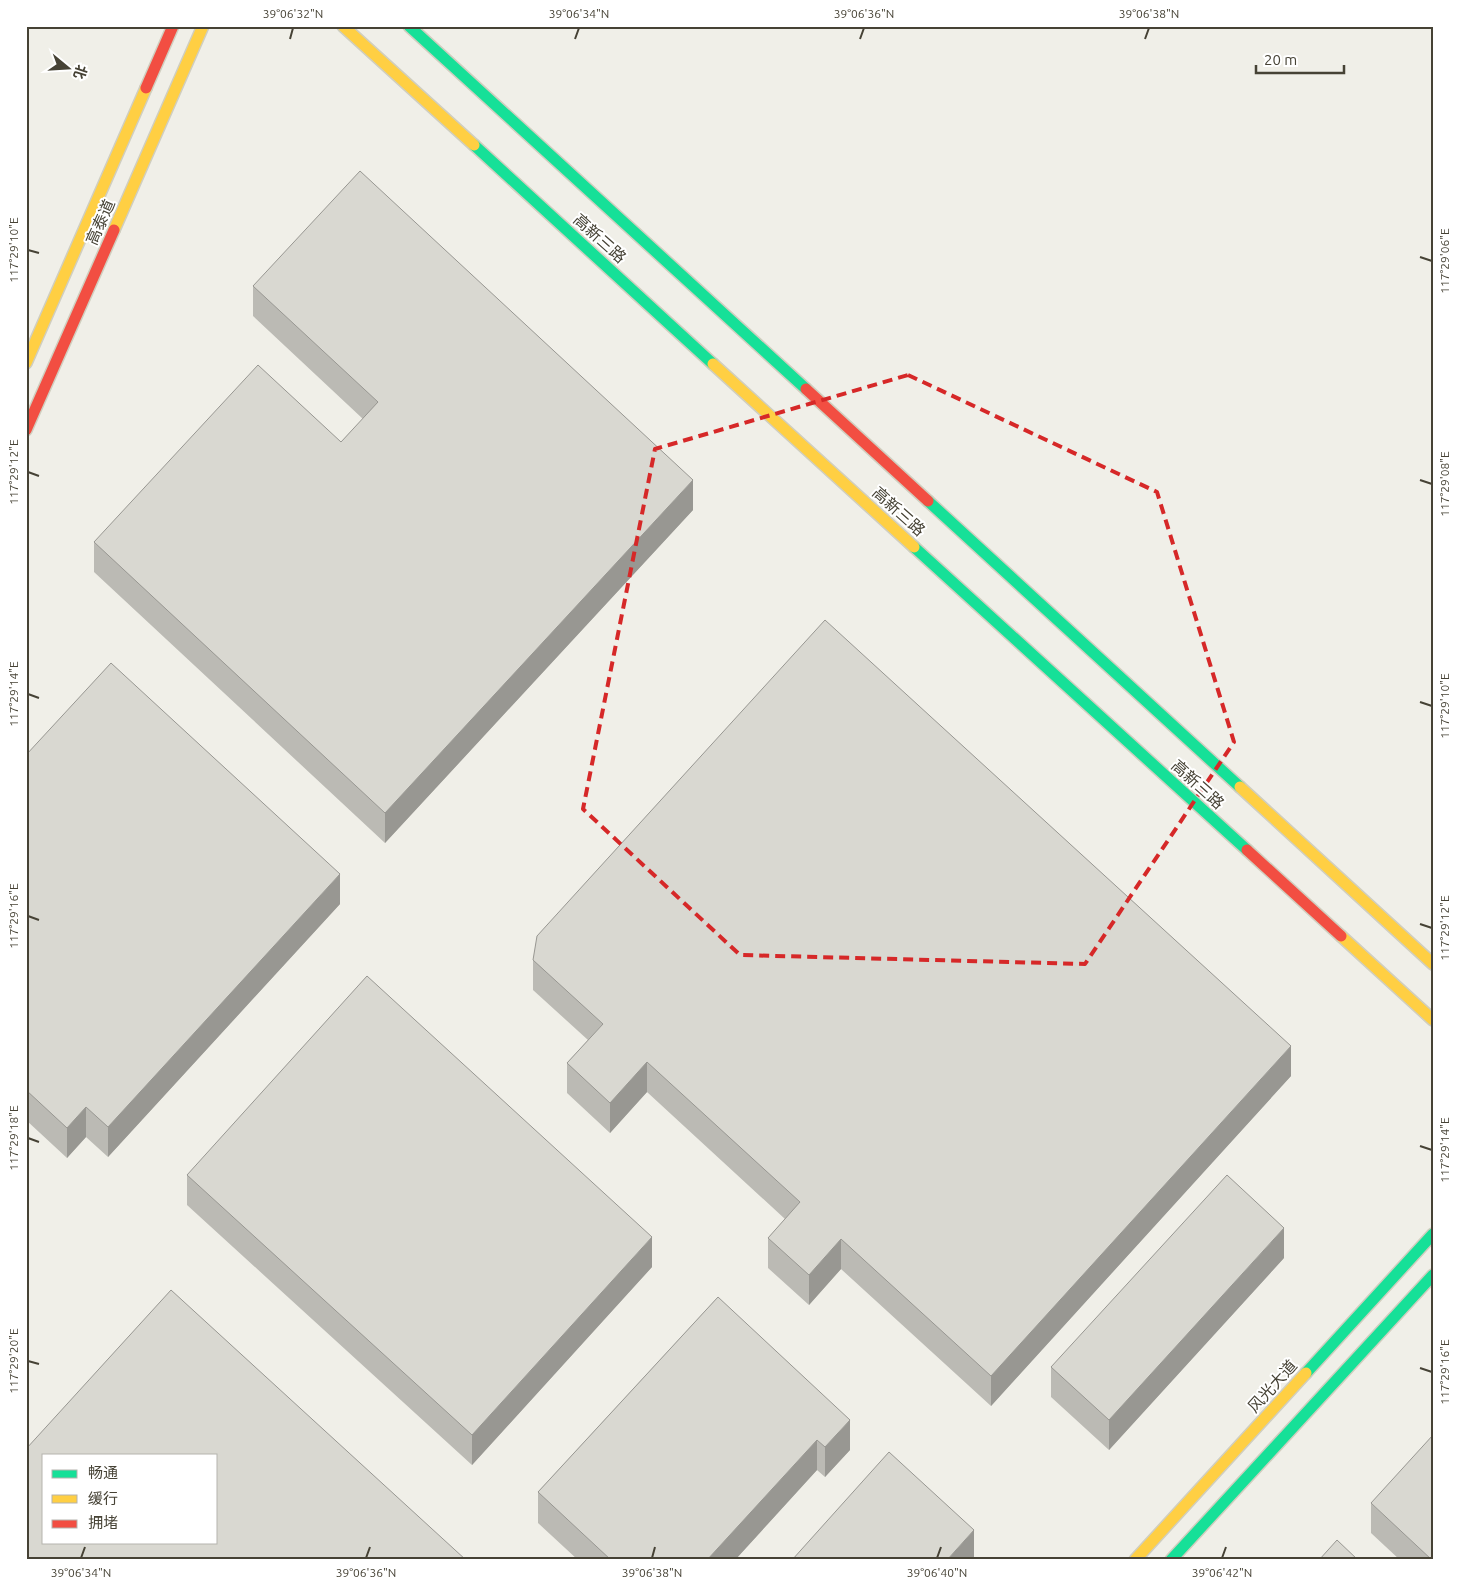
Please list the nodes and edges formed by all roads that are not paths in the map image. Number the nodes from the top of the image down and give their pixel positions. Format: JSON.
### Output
{"nodes":[{"id":1,"x":173,"y":26,"type":"edge"},
{"id":2,"x":203,"y":26,"type":"edge"},
{"id":3,"x":343,"y":26,"type":"edge"},
{"id":4,"x":409,"y":26,"type":"edge"},
{"id":5,"x":26,"y":363,"type":"edge"},
{"id":6,"x":26,"y":430,"type":"edge"},
{"id":7,"x":1433,"y":964,"type":"edge"},
{"id":8,"x":1433,"y":1020,"type":"edge"},
{"id":9,"x":1433,"y":1234,"type":"edge"},
{"id":10,"x":1433,"y":1275,"type":"edge"},
{"id":11,"x":1136,"y":1560,"type":"edge"},
{"id":12,"x":1171,"y":1560,"type":"edge"}],
"edges":[{"from":1,"to":5,"type":"main road","name":"高泰道"},
{"from":2,"to":6,"type":"main road","name":"高泰道"},
{"from":3,"to":8,"type":"main road","name":"高新三路"},
{"from":4,"to":7,"type":"main road","name":"高新三路"},
{"from":9,"to":11,"type":"main road","name":"风光大道"},
{"from":10,"to":12,"type":"main road"}]}
